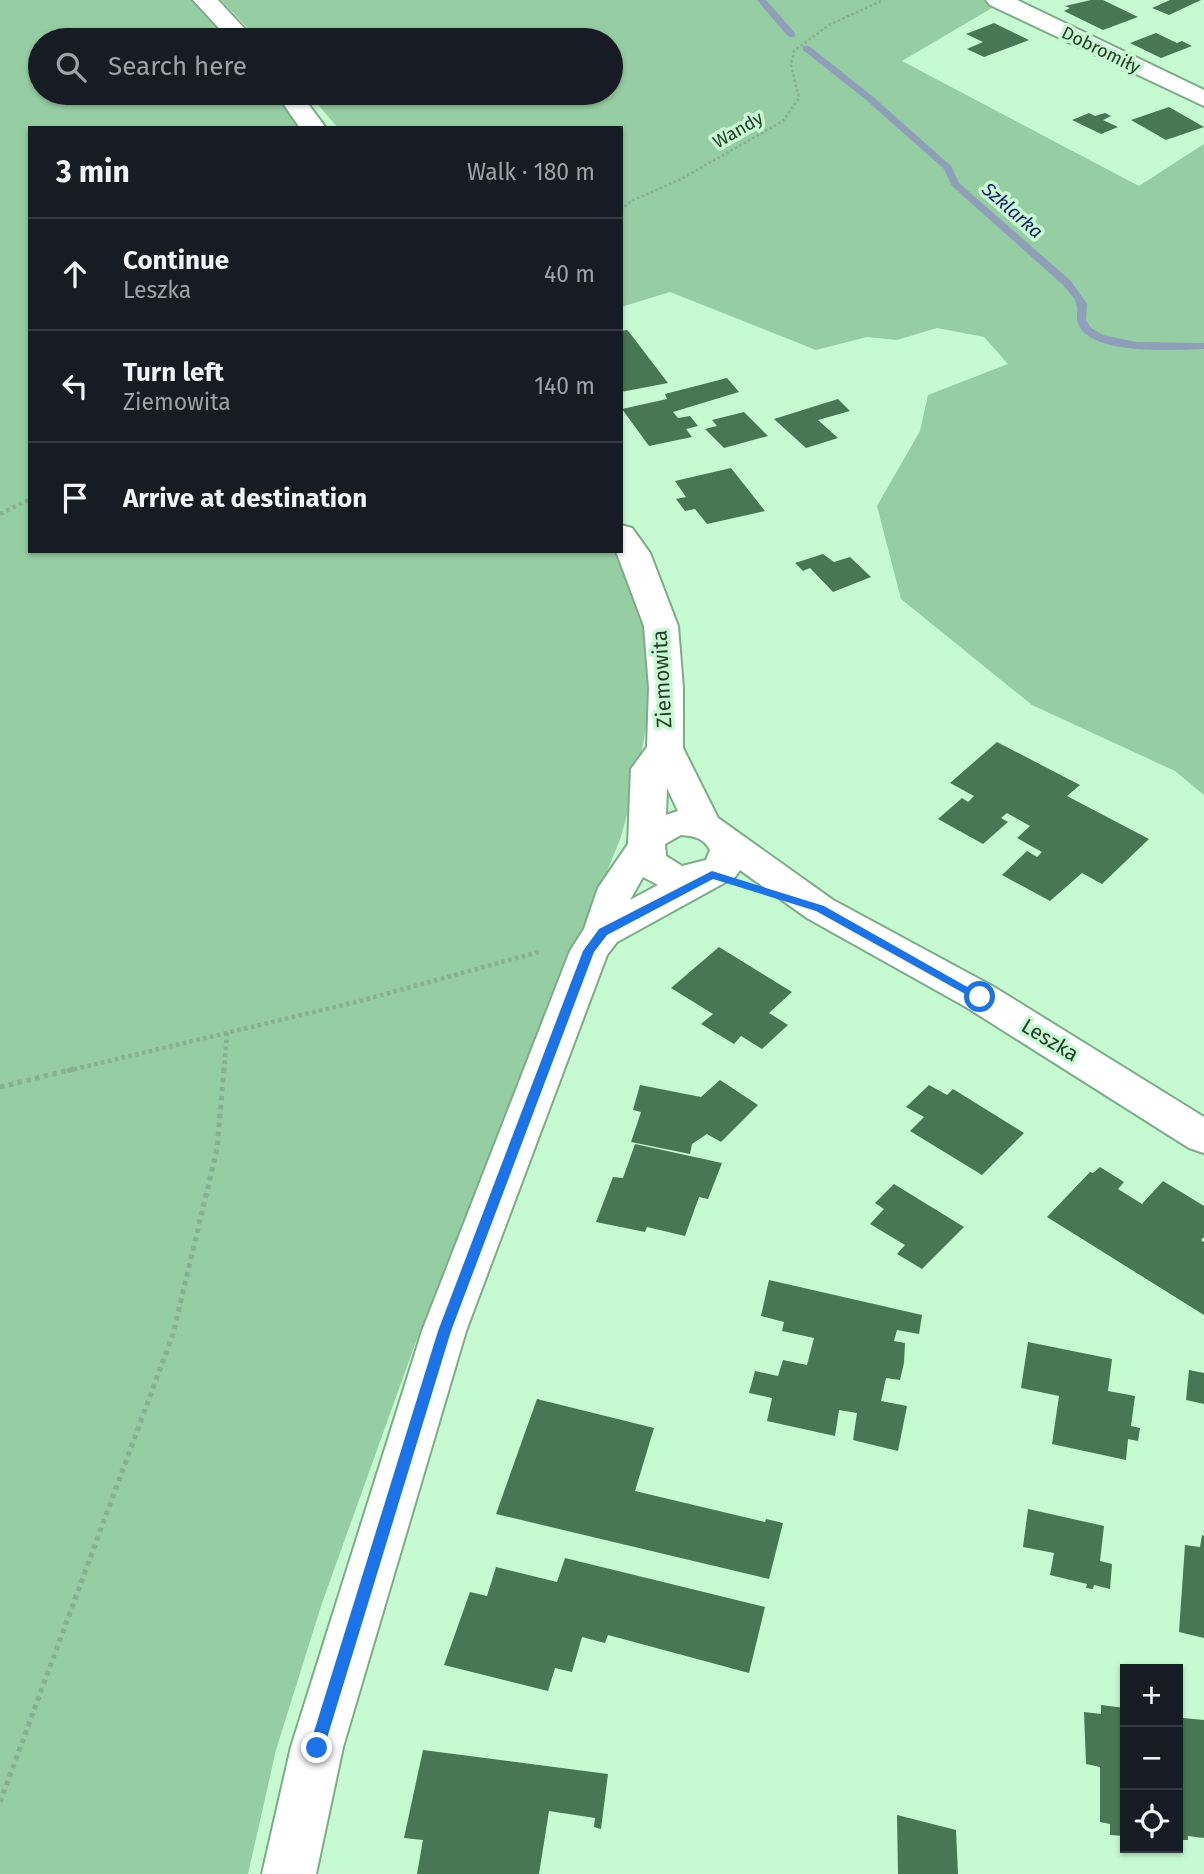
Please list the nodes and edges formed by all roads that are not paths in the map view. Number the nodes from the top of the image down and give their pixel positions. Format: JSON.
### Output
{"nodes":[{"id":1,"x":205,"y":0,"type":"edge"},
{"id":2,"x":998,"y":0,"type":"edge"},
{"id":3,"x":232,"y":28,"type":"edge"},
{"id":4,"x":1204,"y":99,"type":"edge"},
{"id":5,"x":297,"y":105,"type":"edge"},
{"id":6,"x":312,"y":126,"type":"edge"},
{"id":7,"x":623,"y":538,"type":"edge"},
{"id":8,"x":665,"y":748,"type":"junction"},
{"id":9,"x":714,"y":833,"type":"junction"},
{"id":10,"x":646,"y":844,"type":"junction"},
{"id":11,"x":707,"y":877,"type":"junction"},
{"id":12,"x":820,"y":909,"type":"junction"},
{"id":13,"x":603,"y":932,"type":"junction"},
{"id":14,"x":1204,"y":1137,"type":"edge"},
{"id":15,"x":289,"y":1874,"type":"edge"}],
"edges":[{"from":1,"to":3,"type":"street"},
{"from":2,"to":4,"type":"street","name":"Dobromiły"},
{"from":5,"to":6,"type":"street"},
{"from":7,"to":8,"type":"street","name":"Ziemowita"},
{"from":8,"to":9,"type":"street","name":"Ziemowita"},
{"from":8,"to":10,"type":"street","name":"Ziemowita"},
{"from":9,"to":10,"type":"street"},
{"from":9,"to":11,"type":"street"},
{"from":9,"to":12,"type":"street","name":"Leszka"},
{"from":10,"to":11,"type":"street"},
{"from":10,"to":13,"type":"street"},
{"from":11,"to":12,"type":"street","name":"Leszka"},
{"from":11,"to":13,"type":"street"},
{"from":12,"to":14,"type":"street","name":"Leszka"},
{"from":13,"to":15,"type":"street"}]}
